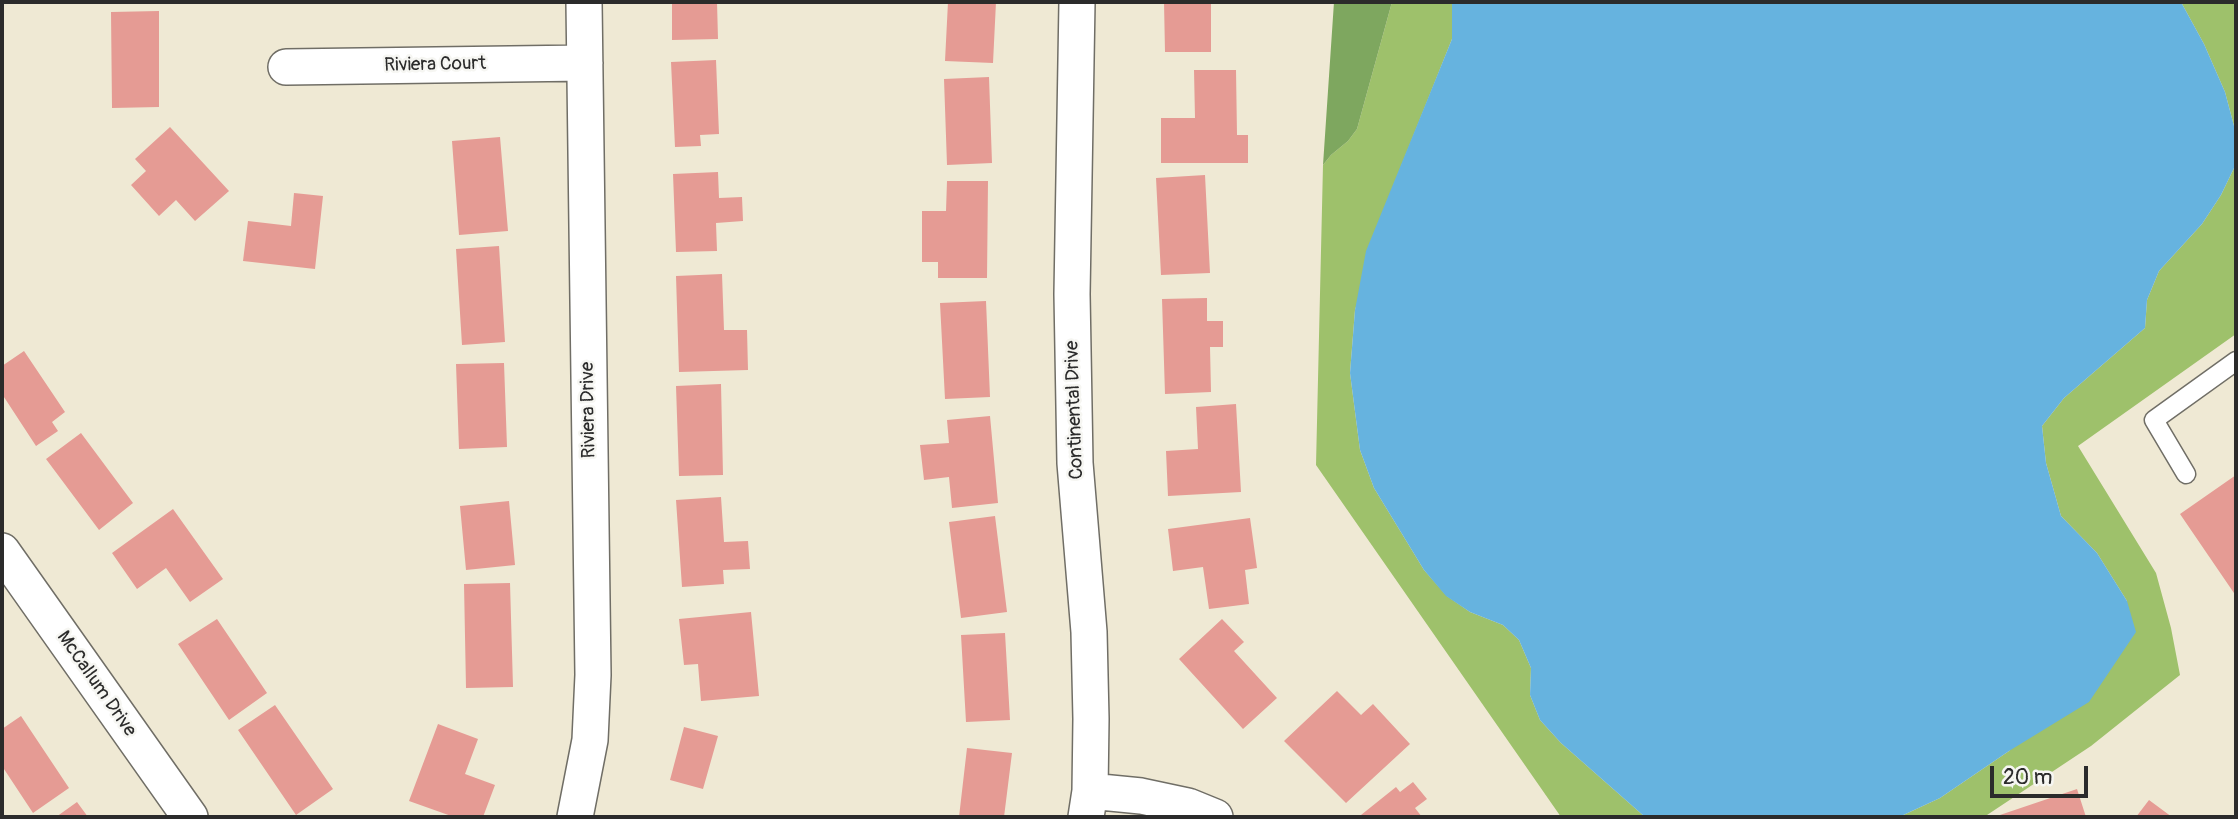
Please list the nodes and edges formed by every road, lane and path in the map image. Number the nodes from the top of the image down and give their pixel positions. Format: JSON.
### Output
{"nodes":[{"id":1,"x":584,"y":2,"type":"edge"},
{"id":2,"x":1077,"y":2,"type":"edge"},
{"id":3,"x":584,"y":63,"type":"junction"},
{"id":4,"x":286,"y":67,"type":"dead end"},
{"id":5,"x":2236,"y":361,"type":"edge"},
{"id":6,"x":2186,"y":474,"type":"dead end"},
{"id":7,"x":2,"y":551,"type":"edge"},
{"id":8,"x":1088,"y":804,"type":"edge"},
{"id":9,"x":190,"y":817,"type":"edge"},
{"id":10,"x":575,"y":817,"type":"edge"},
{"id":11,"x":1215,"y":817,"type":"edge"}],
"edges":[{"from":1,"to":3,"type":"street","name":"Riviera Drive"},
{"from":2,"to":8,"type":"street","name":"Continental Drive"},
{"from":3,"to":4,"type":"street","name":"Riviera Court"},
{"from":3,"to":10,"type":"street","name":"Riviera Drive"},
{"from":5,"to":6,"type":"lane"},
{"from":7,"to":9,"type":"street","name":"McCallum Drive"},
{"from":8,"to":11,"type":"street"}]}
